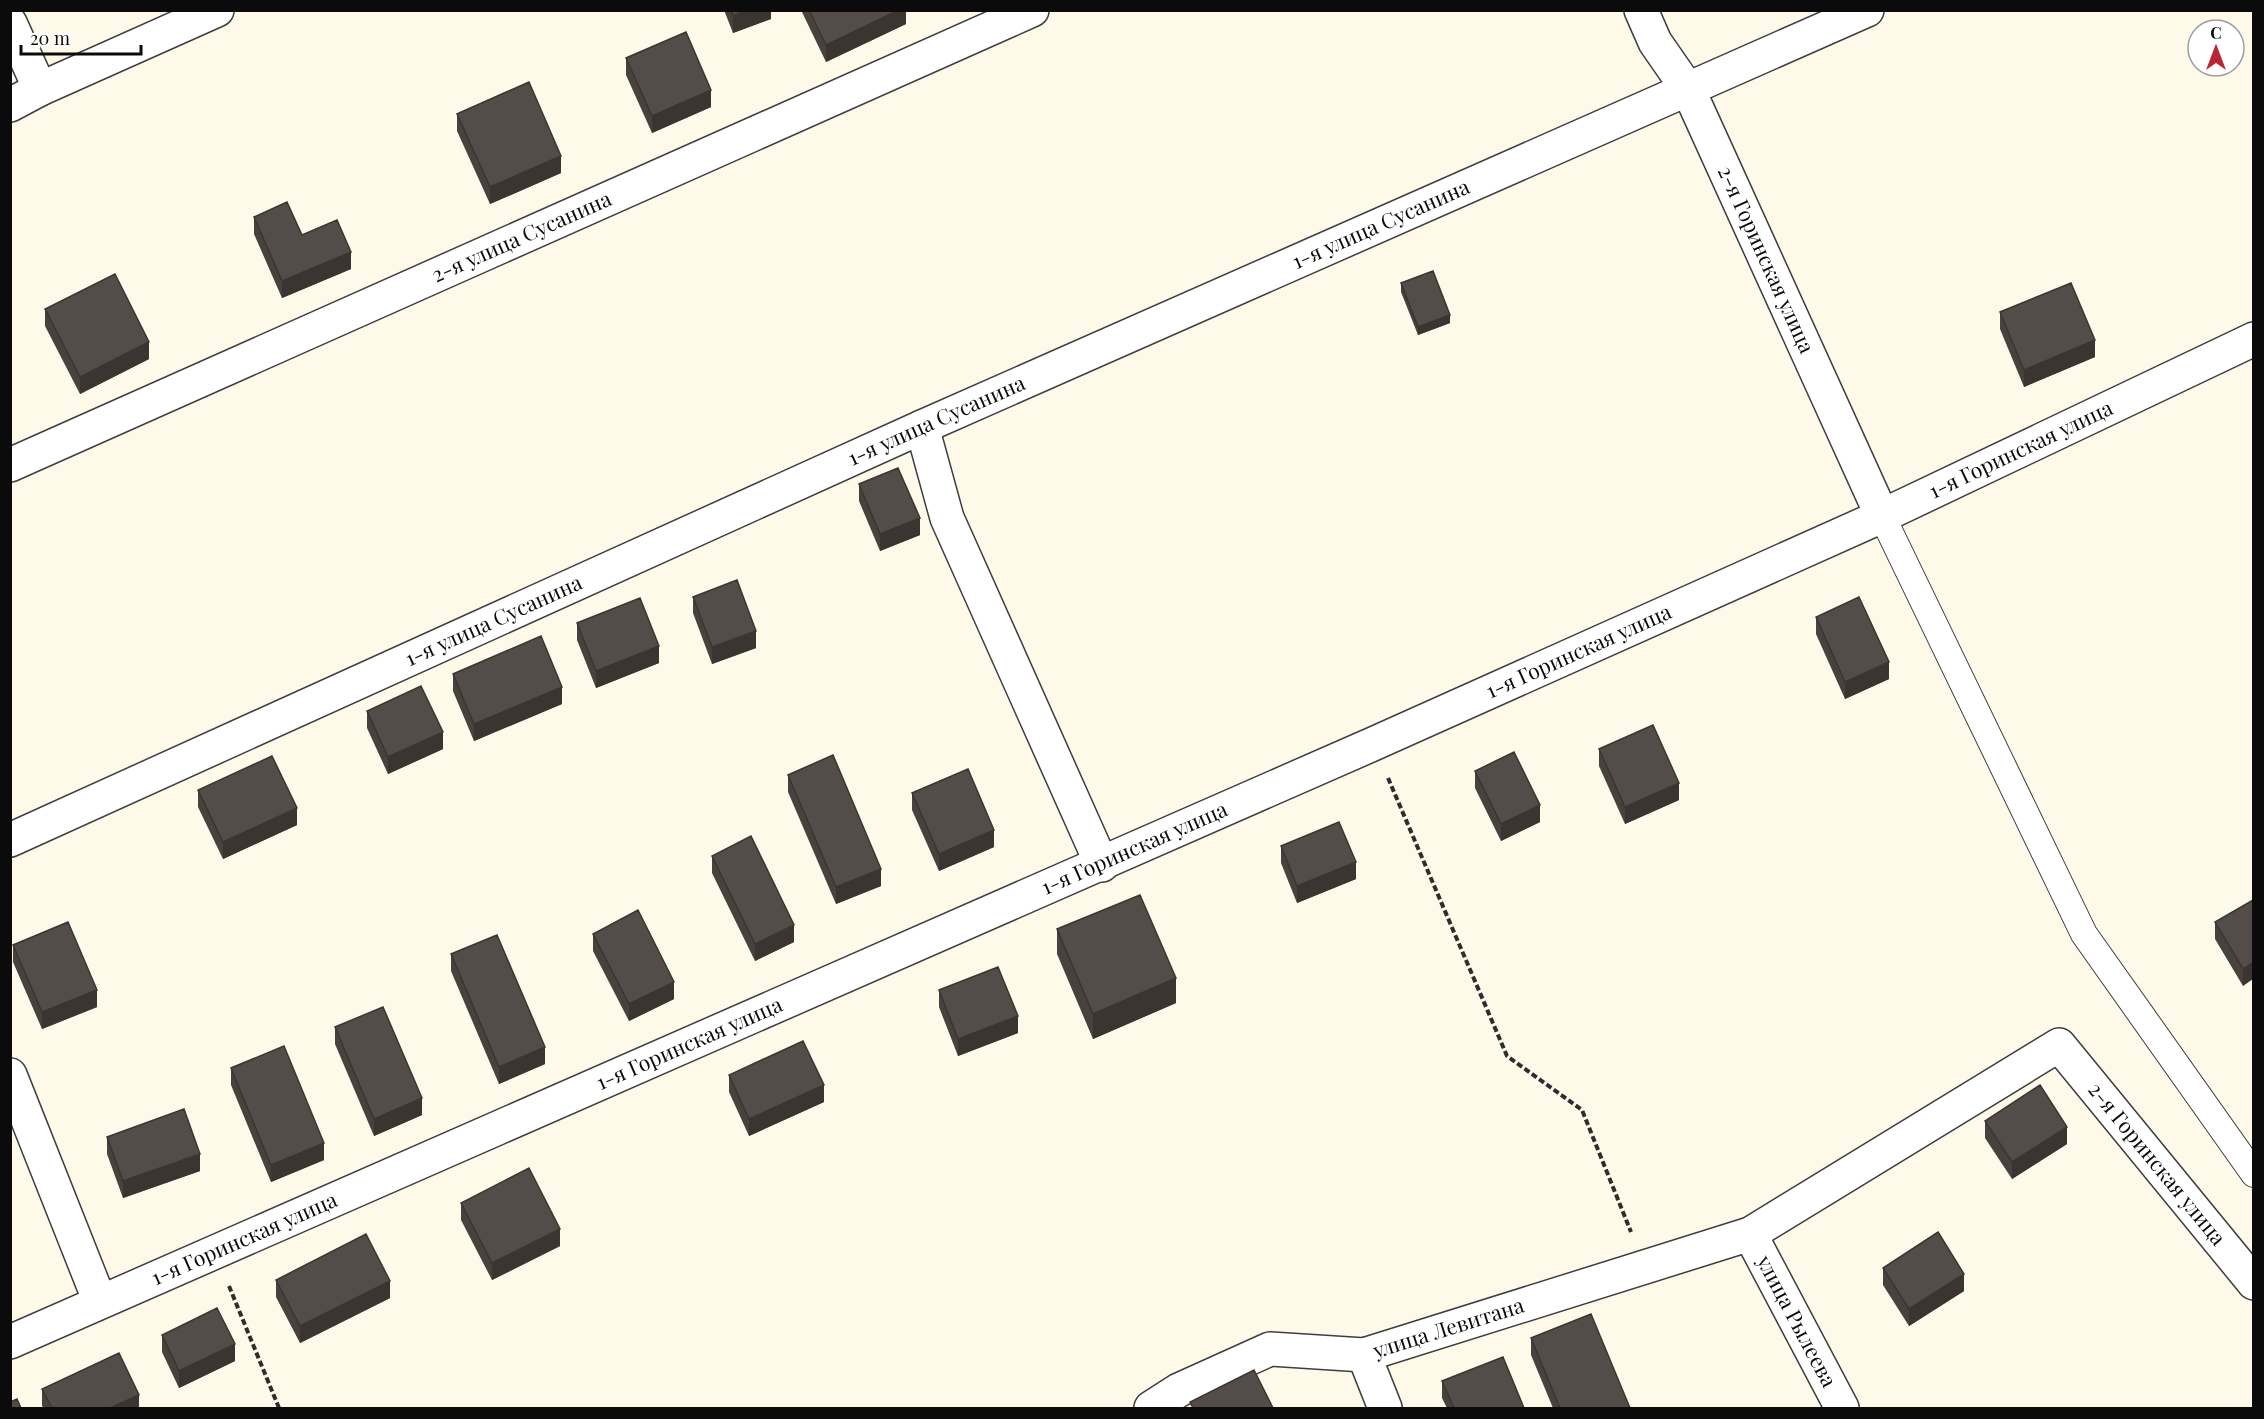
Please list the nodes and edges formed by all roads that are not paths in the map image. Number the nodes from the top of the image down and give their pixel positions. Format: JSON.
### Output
{"nodes":[{"id":1,"x":217,"y":10,"type":"edge"},
{"id":2,"x":1032,"y":10,"type":"edge"},
{"id":3,"x":1641,"y":10,"type":"edge"},
{"id":4,"x":1867,"y":10,"type":"edge"},
{"id":5,"x":10,"y":23,"type":"edge"},
{"id":6,"x":40,"y":89,"type":"junction"},
{"id":7,"x":1689,"y":91,"type":"junction"},
{"id":8,"x":10,"y":105,"type":"edge"},
{"id":9,"x":2253,"y":339,"type":"edge"},
{"id":10,"x":922,"y":427,"type":"junction"},
{"id":11,"x":10,"y":465,"type":"edge"},
{"id":12,"x":1882,"y":516,"type":"junction"},
{"id":13,"x":10,"y":840,"type":"edge"},
{"id":14,"x":1102,"y":865,"type":"junction"},
{"id":15,"x":2059,"y":1045,"type":"joint"},
{"id":16,"x":10,"y":1075,"type":"edge"},
{"id":17,"x":2253,"y":1173,"type":"edge"},
{"id":18,"x":1750,"y":1234,"type":"junction"},
{"id":19,"x":2253,"y":1282,"type":"edge"},
{"id":20,"x":100,"y":1302,"type":"junction"},
{"id":21,"x":10,"y":1342,"type":"edge"},
{"id":22,"x":1364,"y":1355,"type":"junction"},
{"id":23,"x":1151,"y":1408,"type":"edge"},
{"id":24,"x":1384,"y":1408,"type":"edge"},
{"id":25,"x":1842,"y":1408,"type":"edge"}],
"edges":[{"from":1,"to":6,"type":"street"},
{"from":2,"to":11,"type":"street","name":"2-я улица Сусанина"},
{"from":3,"to":7,"type":"street","name":"2-я Горинская улица"},
{"from":4,"to":7,"type":"street","name":"1-я улица Сусанина"},
{"from":5,"to":6,"type":"street"},
{"from":6,"to":8,"type":"street"},
{"from":7,"to":10,"type":"street","name":"1-я улица Сусанина"},
{"from":7,"to":12,"type":"street","name":"2-я Горинская улица"},
{"from":9,"to":12,"type":"street","name":"1-я Горинская улица"},
{"from":10,"to":13,"type":"street","name":"1-я улица Сусанина"},
{"from":10,"to":14,"type":"street"},
{"from":12,"to":14,"type":"street","name":"1-я Горинская улица"},
{"from":12,"to":17,"type":"street"},
{"from":14,"to":20,"type":"street","name":"1-я Горинская улица"},
{"from":15,"to":18,"type":"street","name":"улица Левитана"},
{"from":15,"to":19,"type":"street","name":"2-я Горинская улица"},
{"from":16,"to":20,"type":"street"},
{"from":18,"to":22,"type":"street","name":"улица Левитана"},
{"from":18,"to":25,"type":"street","name":"улица Рылеева"},
{"from":20,"to":21,"type":"street","name":"1-я Горинская улица"},
{"from":22,"to":23,"type":"street","name":"улица Левитана"},
{"from":22,"to":24,"type":"street"}]}
